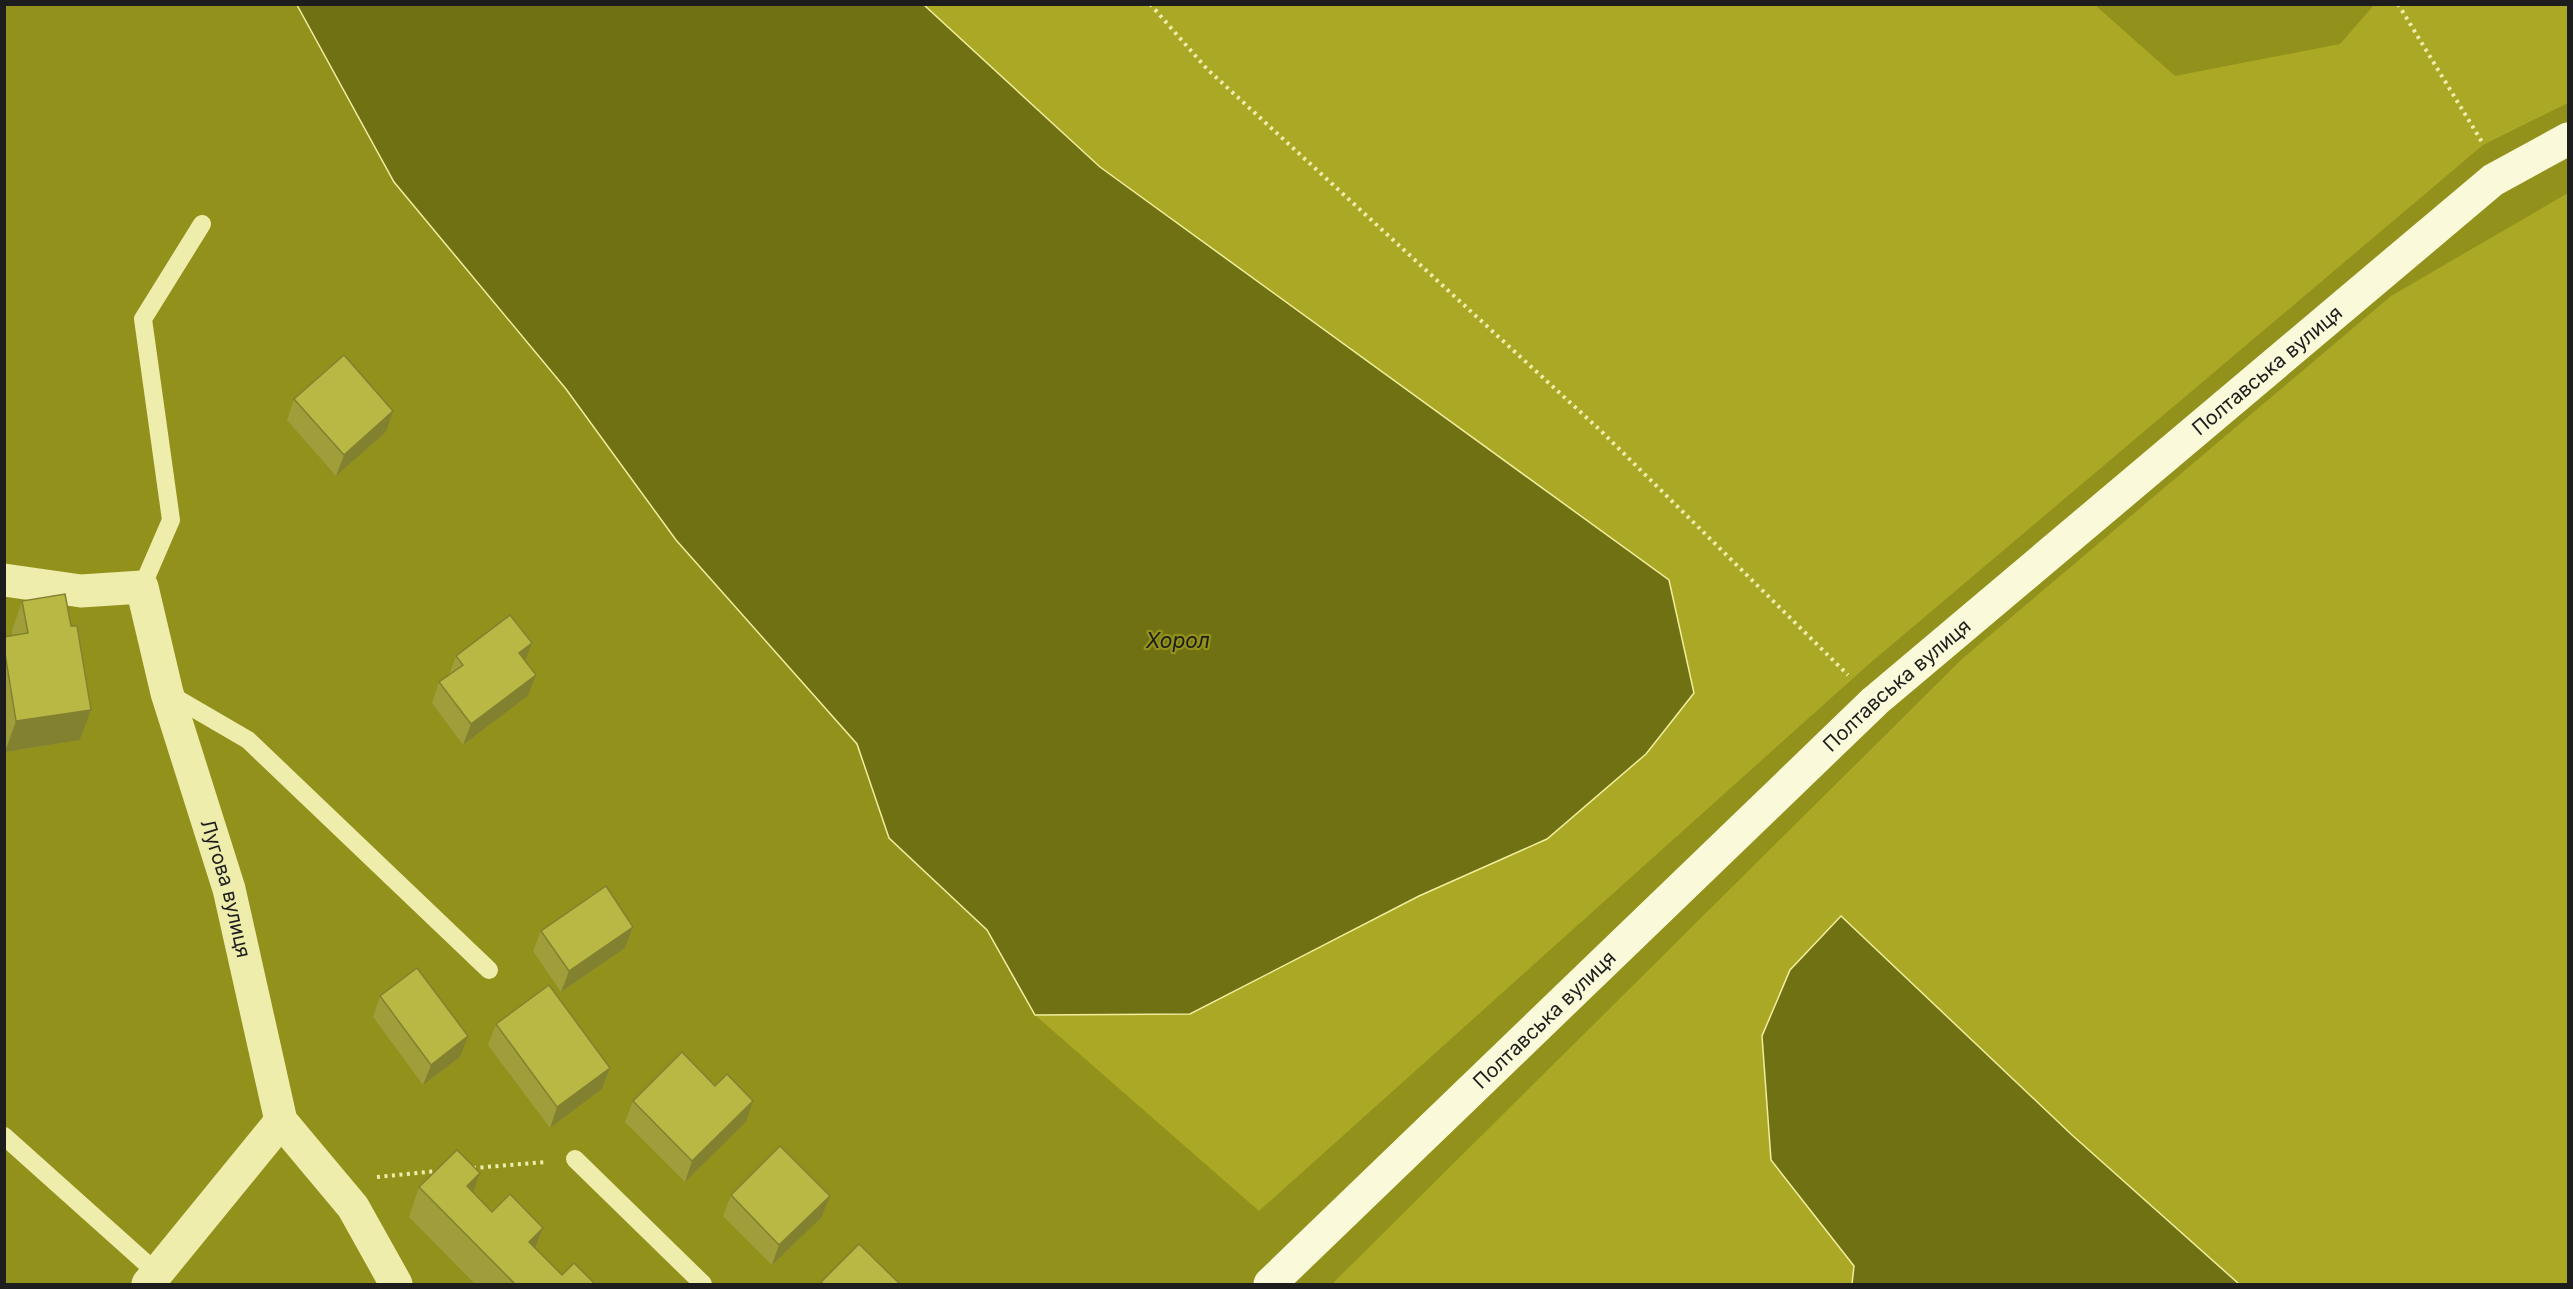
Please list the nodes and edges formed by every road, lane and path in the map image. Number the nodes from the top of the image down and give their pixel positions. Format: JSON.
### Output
{"nodes":[{"id":1,"x":1150,"y":4,"type":"edge"},
{"id":2,"x":2398,"y":4,"type":"edge"},
{"id":3,"x":2568,"y":139,"type":"edge"},
{"id":4,"x":2493,"y":180,"type":"junction"},
{"id":5,"x":202,"y":224,"type":"dead end"},
{"id":6,"x":4,"y":580,"type":"edge"},
{"id":7,"x":142,"y":587,"type":"junction"},
{"id":8,"x":167,"y":693,"type":"junction"},
{"id":9,"x":1875,"y":701,"type":"junction"},
{"id":10,"x":489,"y":970,"type":"dead end"},
{"id":11,"x":281,"y":1121,"type":"junction"},
{"id":12,"x":4,"y":1136,"type":"edge"},
{"id":13,"x":575,"y":1159,"type":"joint"},
{"id":14,"x":471,"y":1168,"type":"edge"},
{"id":15,"x":447,"y":1171,"type":"edge"},
{"id":16,"x":331,"y":1181,"type":"junction"},
{"id":17,"x":153,"y":1279,"type":"edge"},
{"id":18,"x":396,"y":1284,"type":"edge"},
{"id":19,"x":703,"y":1284,"type":"edge"},
{"id":20,"x":1270,"y":1284,"type":"edge"}],
"edges":[{"from":1,"to":9,"type":"path"},
{"from":2,"to":4,"type":"path"},
{"from":3,"to":4,"type":"street","name":"Полтавська вулиця"},
{"from":4,"to":9,"type":"street","name":"Полтавська вулиця"},
{"from":5,"to":7,"type":"lane"},
{"from":6,"to":7,"type":"street"},
{"from":7,"to":8,"type":"street","name":"Лугова вулиця"},
{"from":8,"to":10,"type":"lane"},
{"from":8,"to":11,"type":"street","name":"Лугова вулиця"},
{"from":9,"to":20,"type":"street","name":"Полтавська вулиця"},
{"from":11,"to":16,"type":"street"},
{"from":11,"to":17,"type":"street"},
{"from":12,"to":17,"type":"lane"},
{"from":13,"to":14,"type":"path"},
{"from":13,"to":19,"type":"lane"},
{"from":15,"to":16,"type":"path"},
{"from":16,"to":18,"type":"street"}]}
